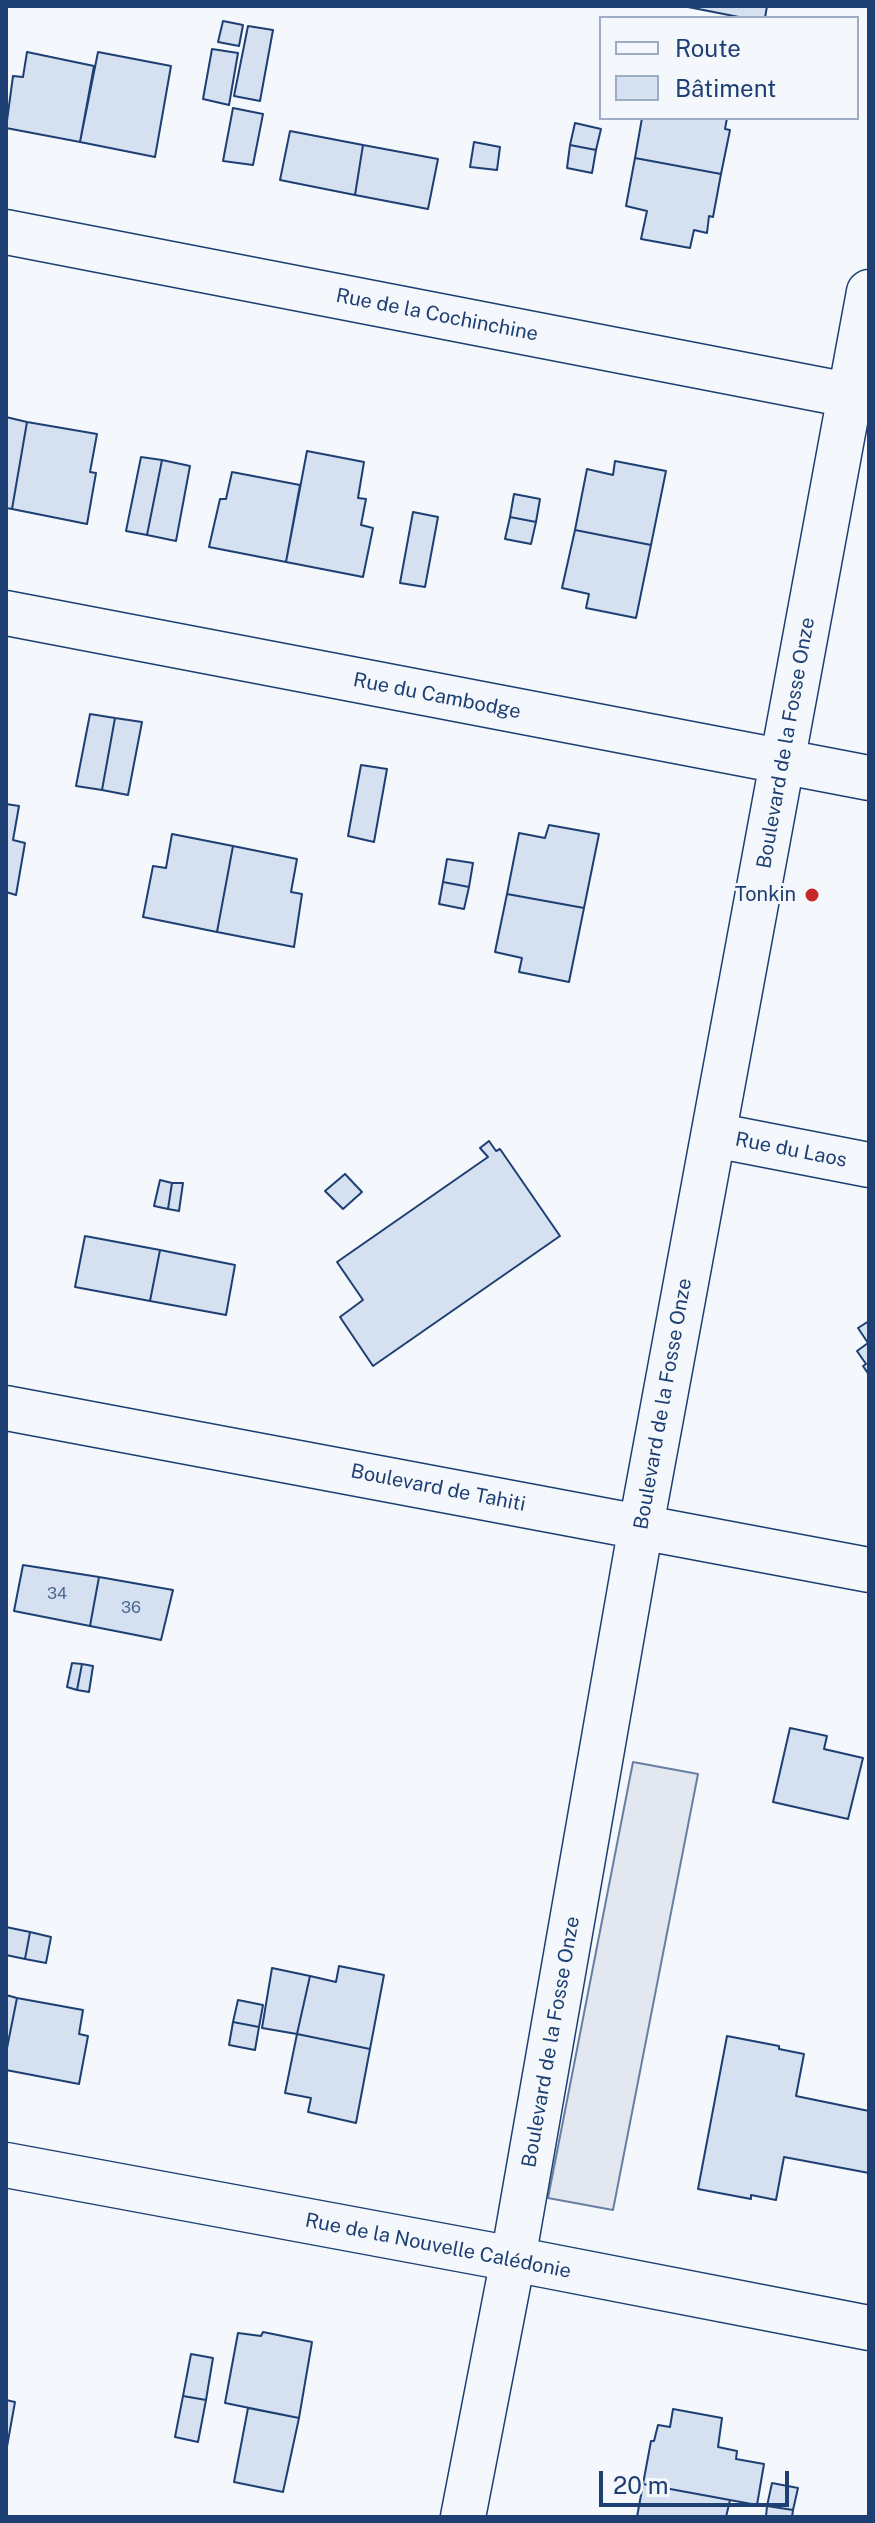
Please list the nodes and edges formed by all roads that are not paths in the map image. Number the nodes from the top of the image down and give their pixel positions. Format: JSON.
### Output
{"nodes":[{"id":1,"x":6,"y":232,"type":"edge"},
{"id":2,"x":869,"y":292,"type":"edge"},
{"id":3,"x":859,"y":397,"type":"edge"},
{"id":4,"x":6,"y":613,"type":"edge"},
{"id":5,"x":782,"y":762,"type":"junction"},
{"id":6,"x":869,"y":778,"type":"edge"},
{"id":7,"x":714,"y":1135,"type":"junction"},
{"id":8,"x":869,"y":1165,"type":"edge"},
{"id":9,"x":6,"y":1408,"type":"edge"},
{"id":10,"x":641,"y":1526,"type":"junction"},
{"id":11,"x":869,"y":1570,"type":"edge"},
{"id":12,"x":6,"y":2165,"type":"edge"},
{"id":13,"x":513,"y":2259,"type":"junction"},
{"id":14,"x":869,"y":2328,"type":"edge"},
{"id":15,"x":463,"y":2517,"type":"edge"}],
"edges":[{"from":1,"to":3,"type":"street","name":"Rue de la Cochinchine"},
{"from":2,"to":3,"type":"street","name":"Boulevard de la Fosse Onze"},
{"from":3,"to":5,"type":"street","name":"Boulevard de la Fosse Onze"},
{"from":4,"to":5,"type":"street","name":"Rue du Cambodge"},
{"from":5,"to":6,"type":"street","name":"Rue du Cambodge"},
{"from":5,"to":7,"type":"street","name":"Boulevard de la Fosse Onze"},
{"from":7,"to":8,"type":"street","name":"Rue du Laos"},
{"from":7,"to":10,"type":"street","name":"Boulevard de la Fosse Onze"},
{"from":9,"to":10,"type":"street","name":"Boulevard de Tahiti"},
{"from":10,"to":11,"type":"street","name":"Boulevard de Tahiti"},
{"from":10,"to":13,"type":"street","name":"Boulevard de la Fosse Onze"},
{"from":12,"to":13,"type":"street","name":"Rue de la Nouvelle Calédonie"},
{"from":13,"to":14,"type":"street","name":"Rue de la Nouvelle Calédonie"},
{"from":13,"to":15,"type":"street","name":"Boulevard de la Fosse Onze"}]}
